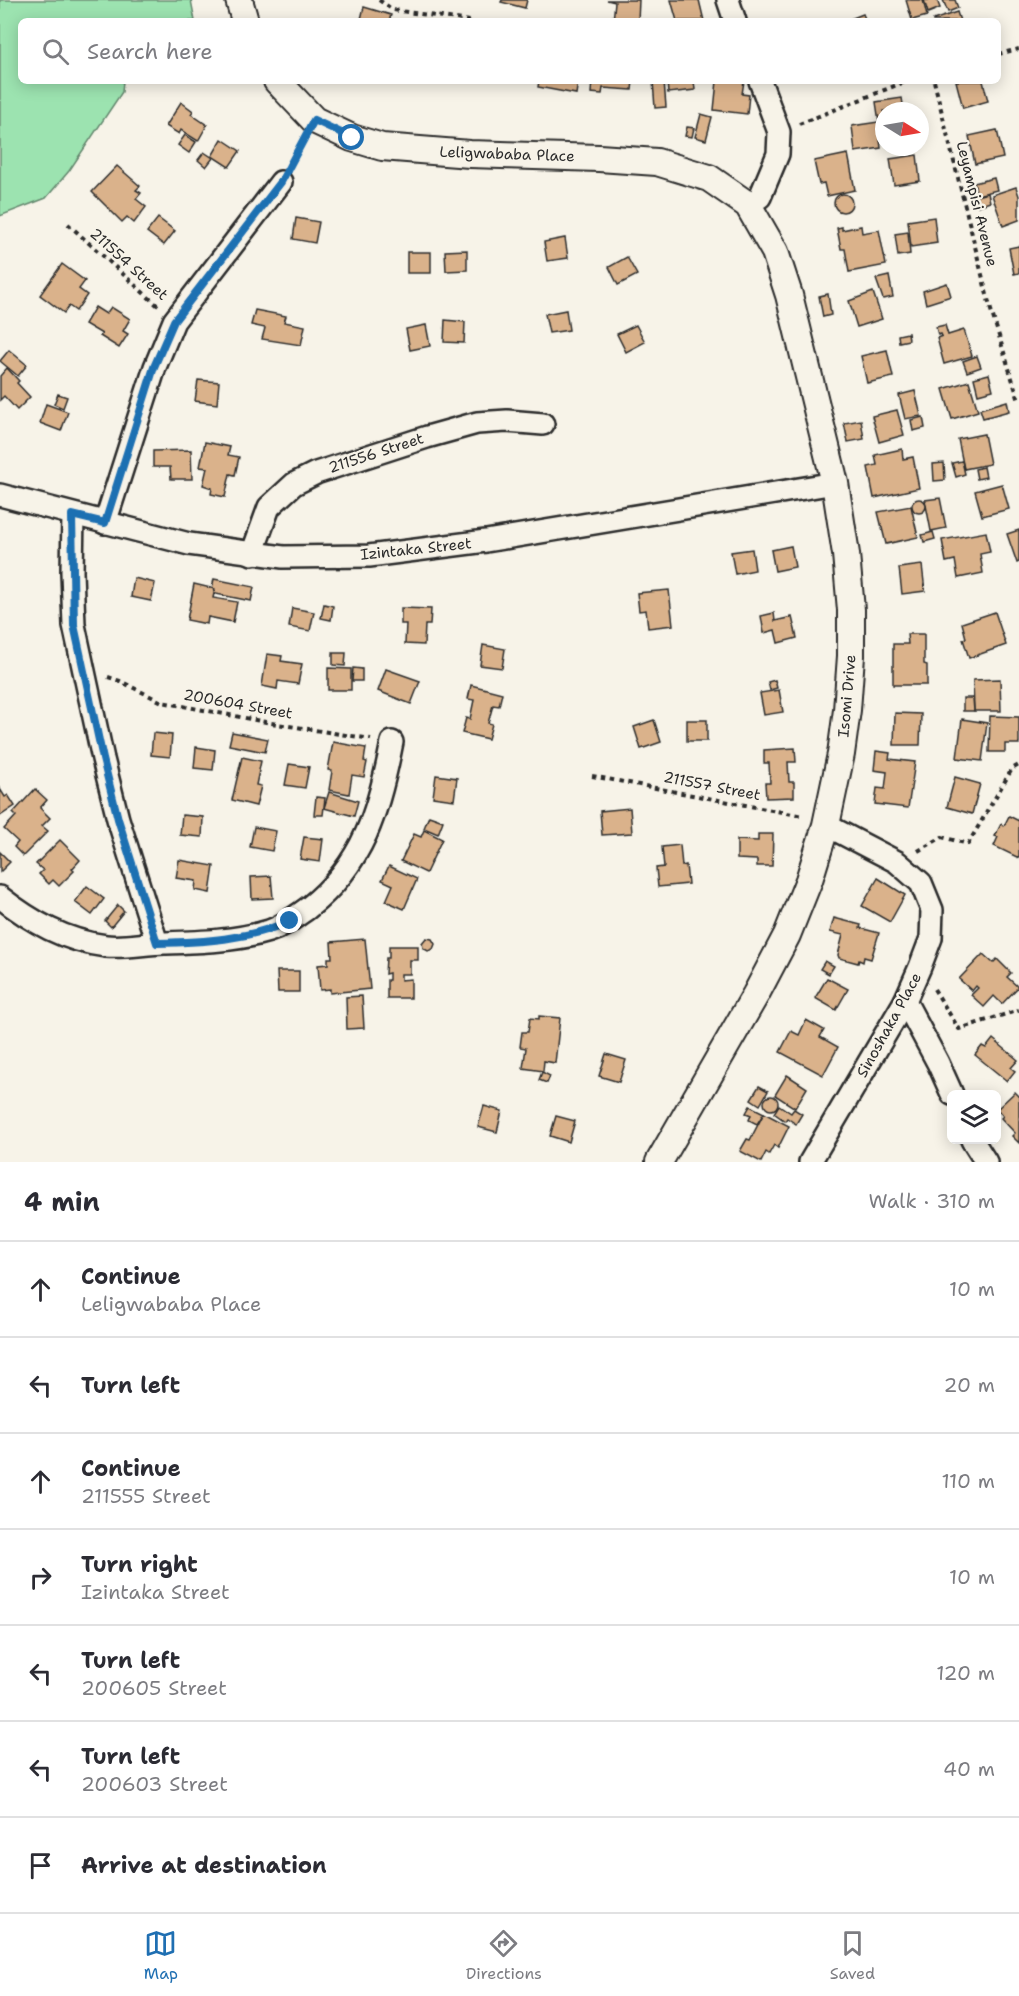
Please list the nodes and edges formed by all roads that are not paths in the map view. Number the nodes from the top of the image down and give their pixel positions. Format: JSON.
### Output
{"nodes":[{"id":1,"x":239,"y":0,"type":"edge"},
{"id":2,"x":728,"y":0,"type":"edge"},
{"id":3,"x":244,"y":18,"type":"edge"},
{"id":4,"x":734,"y":18,"type":"edge"},
{"id":5,"x":280,"y":84,"type":"edge"},
{"id":6,"x":761,"y":84,"type":"edge"},
{"id":7,"x":281,"y":182,"type":"road end"},
{"id":8,"x":748,"y":205,"type":"junction"},
{"id":9,"x":543,"y":424,"type":"dead end"},
{"id":10,"x":835,"y":483,"type":"junction"},
{"id":11,"x":0,"y":495,"type":"edge"},
{"id":12,"x":72,"y":515,"type":"junction"},
{"id":13,"x":105,"y":523,"type":"junction"},
{"id":14,"x":252,"y":554,"type":"junction"},
{"id":15,"x":392,"y":742,"type":"road end"},
{"id":16,"x":826,"y":825,"type":"junction"},
{"id":17,"x":0,"y":897,"type":"edge"},
{"id":18,"x":157,"y":943,"type":"junction"},
{"id":19,"x":904,"y":1001,"type":"junction"},
{"id":20,"x":950,"y":1090,"type":"edge"},
{"id":21,"x":975,"y":1144,"type":"edge"},
{"id":22,"x":659,"y":1162,"type":"edge"},
{"id":23,"x":810,"y":1162,"type":"edge"},
{"id":24,"x":986,"y":1162,"type":"edge"}],
"edges":[{"from":1,"to":3,"type":"street"},
{"from":2,"to":4,"type":"street"},
{"from":5,"to":8,"type":"street","name":"Leligwababa Place"},
{"from":6,"to":8,"type":"street"},
{"from":7,"to":13,"type":"street"},
{"from":8,"to":10,"type":"street","name":"Isomi Drive"},
{"from":9,"to":14,"type":"street","name":"211556 Street"},
{"from":10,"to":14,"type":"street","name":"Izintaka Street"},
{"from":10,"to":16,"type":"street","name":"Isomi Drive"},
{"from":11,"to":12,"type":"street","name":"Izintaka Street"},
{"from":12,"to":13,"type":"street","name":"Izintaka Street"},
{"from":12,"to":18,"type":"street"},
{"from":13,"to":14,"type":"street","name":"Izintaka Street"},
{"from":15,"to":18,"type":"street"},
{"from":16,"to":19,"type":"street","name":"Sinoshaka Place"},
{"from":16,"to":22,"type":"street","name":"Isomi Drive"},
{"from":17,"to":18,"type":"street"},
{"from":19,"to":20,"type":"street"},
{"from":19,"to":23,"type":"street","name":"Sinoshaka Place"},
{"from":21,"to":24,"type":"street"}]}
